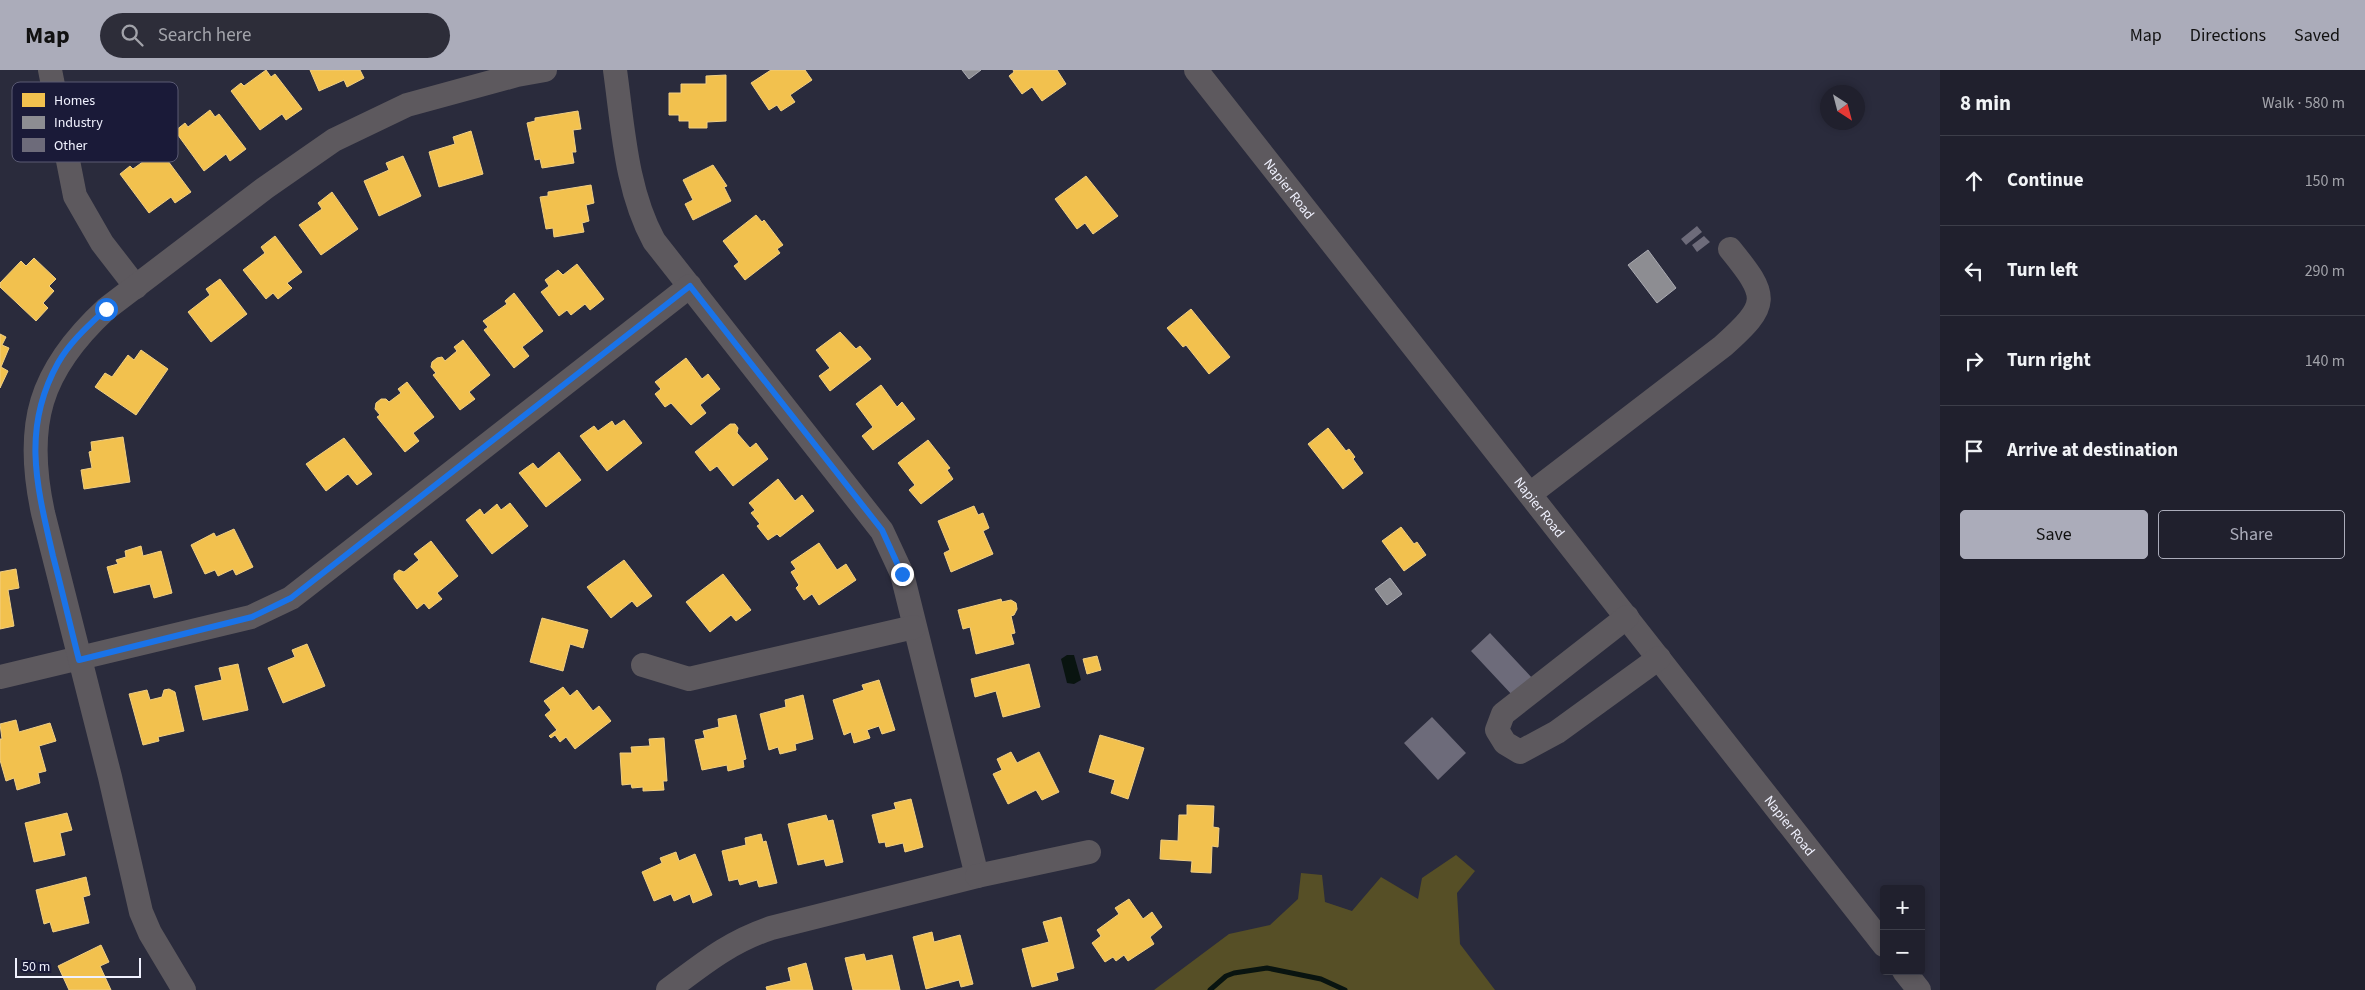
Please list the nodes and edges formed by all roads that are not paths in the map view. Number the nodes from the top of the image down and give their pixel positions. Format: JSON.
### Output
{"nodes":[{"id":1,"x":545,"y":70,"type":"edge"},
{"id":2,"x":615,"y":70,"type":"edge"},
{"id":3,"x":1196,"y":70,"type":"edge"},
{"id":4,"x":68,"y":162,"type":"edge"},
{"id":5,"x":1730,"y":249,"type":"dead end"},
{"id":6,"x":690,"y":286,"type":"junction"},
{"id":7,"x":136,"y":287,"type":"junction"},
{"id":8,"x":1530,"y":494,"type":"junction"},
{"id":9,"x":1627,"y":617,"type":"junction"},
{"id":10,"x":914,"y":626,"type":"junction"},
{"id":11,"x":1658,"y":658,"type":"junction"},
{"id":12,"x":79,"y":660,"type":"junction"},
{"id":13,"x":643,"y":665,"type":"dead end"},
{"id":14,"x":0,"y":677,"type":"edge"},
{"id":15,"x":1089,"y":852,"type":"dead end"},
{"id":16,"x":977,"y":876,"type":"junction"},
{"id":17,"x":1880,"y":940,"type":"edge"},
{"id":18,"x":1907,"y":975,"type":"edge"},
{"id":19,"x":184,"y":990,"type":"edge"},
{"id":20,"x":668,"y":990,"type":"edge"},
{"id":21,"x":1919,"y":990,"type":"edge"}],
"edges":[{"from":1,"to":7,"type":"street"},
{"from":2,"to":6,"type":"street"},
{"from":3,"to":8,"type":"street","name":"Napier Road"},
{"from":4,"to":7,"type":"street"},
{"from":5,"to":8,"type":"street"},
{"from":6,"to":10,"type":"street"},
{"from":6,"to":12,"type":"street"},
{"from":7,"to":12,"type":"street"},
{"from":8,"to":9,"type":"street","name":"Napier Road"},
{"from":9,"to":11,"type":"street","name":"Napier Road"},
{"from":9,"to":11,"type":"street"},
{"from":10,"to":13,"type":"street"},
{"from":10,"to":16,"type":"street"},
{"from":11,"to":17,"type":"street","name":"Napier Road"},
{"from":12,"to":14,"type":"street"},
{"from":12,"to":19,"type":"street"},
{"from":15,"to":16,"type":"street"},
{"from":16,"to":20,"type":"street"},
{"from":18,"to":21,"type":"street"}]}
